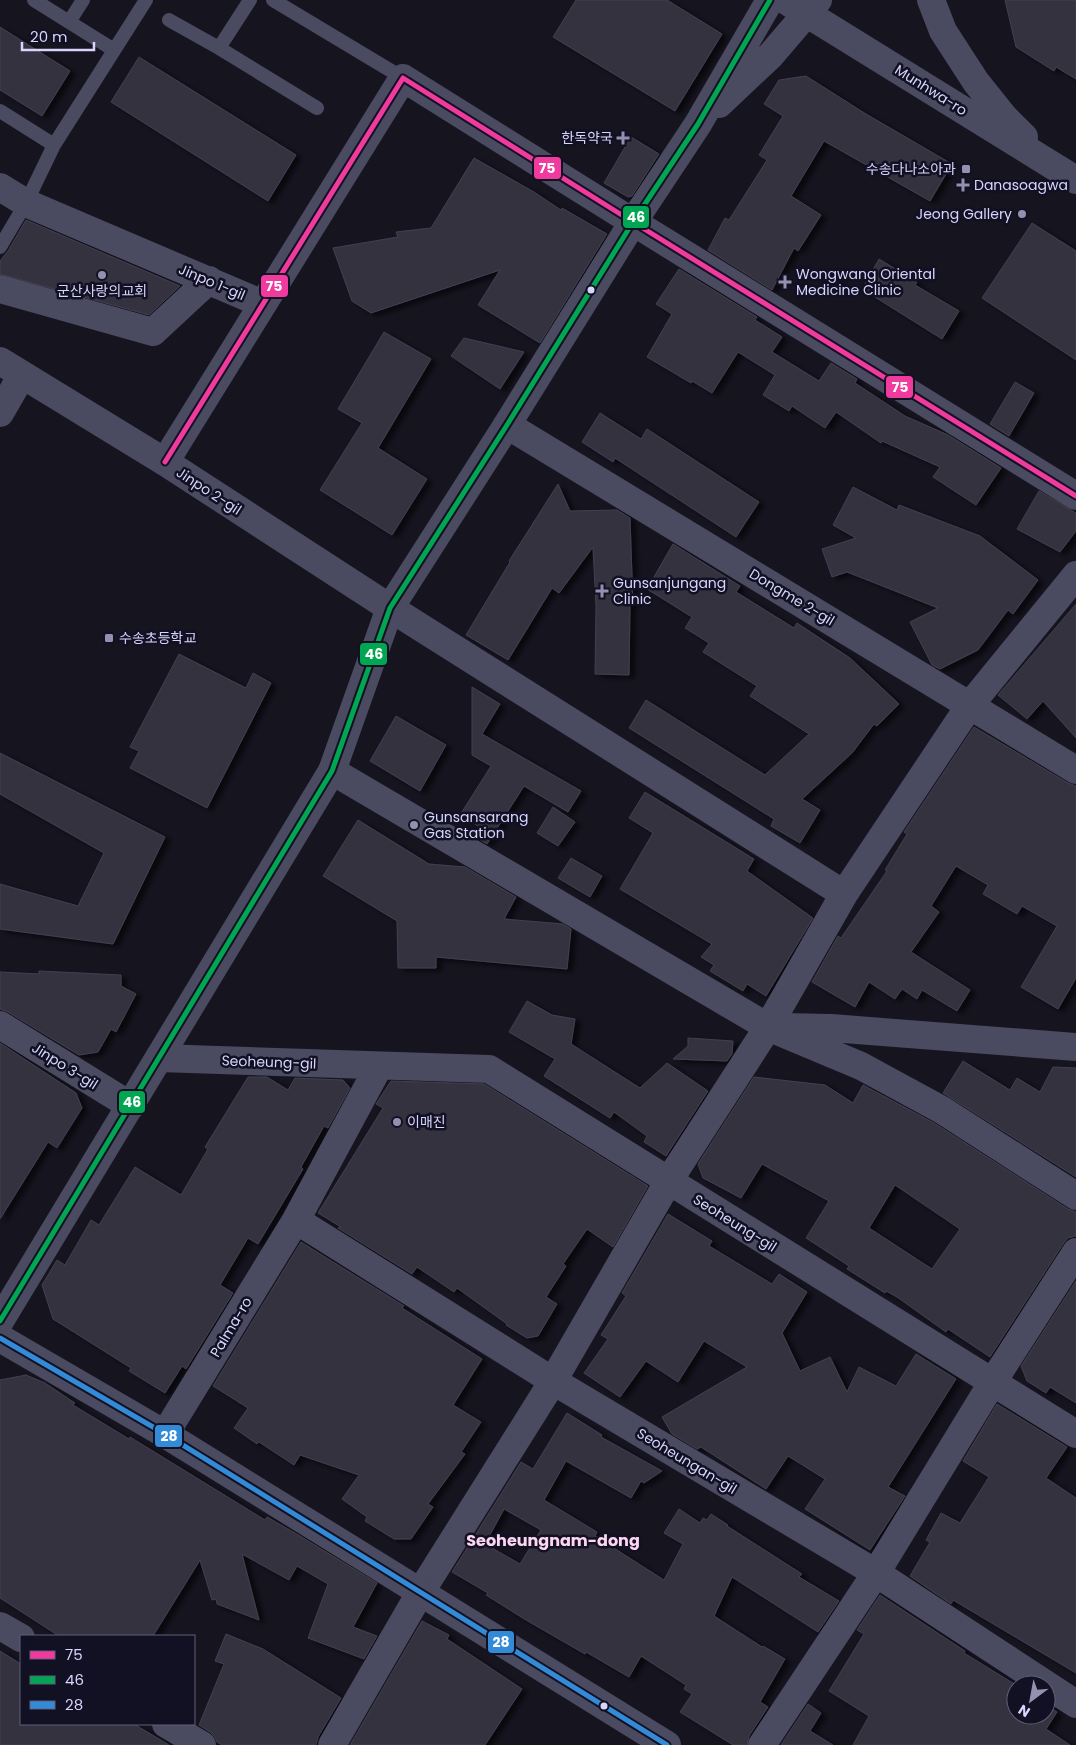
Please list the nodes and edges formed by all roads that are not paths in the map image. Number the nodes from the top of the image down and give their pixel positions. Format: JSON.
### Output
{"nodes":[{"id":1,"x":34,"y":0,"type":"edge"},
{"id":2,"x":83,"y":0,"type":"edge"},
{"id":3,"x":146,"y":0,"type":"edge"},
{"id":4,"x":250,"y":0,"type":"edge"},
{"id":5,"x":273,"y":0,"type":"edge"},
{"id":6,"x":770,"y":0,"type":"edge"},
{"id":7,"x":931,"y":0,"type":"edge"},
{"id":8,"x":803,"y":4,"type":"edge"},
{"id":9,"x":169,"y":20,"type":"dead end"},
{"id":10,"x":69,"y":22,"type":"junction"},
{"id":11,"x":219,"y":48,"type":"junction"},
{"id":12,"x":114,"y":50,"type":"junction"},
{"id":13,"x":403,"y":78,"type":"junction"},
{"id":14,"x":317,"y":108,"type":"dead end"},
{"id":15,"x":0,"y":111,"type":"edge"},
{"id":16,"x":698,"y":124,"type":"junction"},
{"id":17,"x":54,"y":145,"type":"junction"},
{"id":18,"x":1066,"y":174,"type":"edge"},
{"id":19,"x":0,"y":187,"type":"edge"},
{"id":20,"x":26,"y":203,"type":"junction"},
{"id":21,"x":633,"y":222,"type":"junction"},
{"id":22,"x":0,"y":247,"type":"edge"},
{"id":23,"x":209,"y":280,"type":"junction"},
{"id":24,"x":0,"y":289,"type":"edge"},
{"id":25,"x":263,"y":304,"type":"junction"},
{"id":26,"x":11,"y":368,"type":"edge"},
{"id":27,"x":0,"y":413,"type":"edge"},
{"id":28,"x":507,"y":425,"type":"junction"},
{"id":29,"x":165,"y":462,"type":"junction"},
{"id":30,"x":1076,"y":496,"type":"edge"},
{"id":31,"x":1076,"y":575,"type":"edge"},
{"id":32,"x":390,"y":608,"type":"junction"},
{"id":33,"x":970,"y":705,"type":"junction"},
{"id":34,"x":1076,"y":770,"type":"edge"},
{"id":35,"x":332,"y":771,"type":"junction"},
{"id":36,"x":844,"y":894,"type":"junction"},
{"id":37,"x":0,"y":1025,"type":"edge"},
{"id":38,"x":768,"y":1027,"type":"junction"},
{"id":39,"x":1076,"y":1047,"type":"edge"},
{"id":40,"x":160,"y":1058,"type":"junction"},
{"id":41,"x":379,"y":1066,"type":"junction"},
{"id":42,"x":131,"y":1106,"type":"junction"},
{"id":43,"x":668,"y":1182,"type":"junction"},
{"id":44,"x":1076,"y":1196,"type":"edge"},
{"id":45,"x":296,"y":1220,"type":"junction"},
{"id":46,"x":1076,"y":1252,"type":"edge"},
{"id":47,"x":0,"y":1321,"type":"edge"},
{"id":48,"x":0,"y":1338,"type":"edge"},
{"id":49,"x":553,"y":1381,"type":"junction"},
{"id":50,"x":992,"y":1383,"type":"junction"},
{"id":51,"x":165,"y":1434,"type":"junction"},
{"id":52,"x":1076,"y":1434,"type":"edge"},
{"id":53,"x":876,"y":1573,"type":"junction"},
{"id":54,"x":420,"y":1593,"type":"junction"},
{"id":55,"x":0,"y":1626,"type":"edge"},
{"id":56,"x":20,"y":1637,"type":"edge"},
{"id":57,"x":1076,"y":1704,"type":"edge"},
{"id":58,"x":168,"y":1725,"type":"edge"},
{"id":59,"x":202,"y":1745,"type":"edge"},
{"id":60,"x":332,"y":1745,"type":"edge"},
{"id":61,"x":667,"y":1745,"type":"edge"},
{"id":62,"x":762,"y":1745,"type":"edge"}],
"edges":[{"from":1,"to":10,"type":"lane"},
{"from":2,"to":10,"type":"lane"},
{"from":3,"to":12,"type":"lane"},
{"from":4,"to":11,"type":"lane"},
{"from":5,"to":13,"type":"lane"},
{"from":6,"to":16,"type":"street"},
{"from":7,"to":18,"type":"street"},
{"from":8,"to":16,"type":"street"},
{"from":8,"to":18,"type":"street","name":"Munhwa-ro"},
{"from":9,"to":11,"type":"lane"},
{"from":10,"to":12,"type":"lane"},
{"from":11,"to":14,"type":"lane"},
{"from":12,"to":17,"type":"lane"},
{"from":13,"to":21,"type":"street"},
{"from":13,"to":25,"type":"street","name":"Jinpo 1-gil"},
{"from":15,"to":17,"type":"lane"},
{"from":16,"to":21,"type":"street"},
{"from":17,"to":20,"type":"lane"},
{"from":19,"to":20,"type":"street","name":"Jinpo 1-gil"},
{"from":20,"to":22,"type":"lane"},
{"from":20,"to":23,"type":"street","name":"Jinpo 1-gil"},
{"from":21,"to":28,"type":"street"},
{"from":21,"to":30,"type":"street"},
{"from":23,"to":24,"type":"street"},
{"from":23,"to":25,"type":"street","name":"Jinpo 1-gil"},
{"from":25,"to":29,"type":"street"},
{"from":26,"to":27,"type":"street"},
{"from":26,"to":29,"type":"street","name":"Jinpo 2-gil"},
{"from":28,"to":32,"type":"street"},
{"from":28,"to":33,"type":"street","name":"Dongme 2-gil"},
{"from":29,"to":32,"type":"street","name":"Jinpo 2-gil"},
{"from":31,"to":33,"type":"street"},
{"from":32,"to":35,"type":"street"},
{"from":32,"to":36,"type":"street","name":"Jinpo 2-gil"},
{"from":33,"to":34,"type":"street","name":"Dongme 2-gil"},
{"from":33,"to":36,"type":"street"},
{"from":35,"to":38,"type":"street"},
{"from":35,"to":40,"type":"street"},
{"from":36,"to":38,"type":"street"},
{"from":37,"to":42,"type":"street","name":"Jinpo 3-gil"},
{"from":38,"to":39,"type":"street"},
{"from":38,"to":43,"type":"street"},
{"from":38,"to":44,"type":"street"},
{"from":40,"to":41,"type":"street","name":"Seoheung-gil"},
{"from":40,"to":42,"type":"street"},
{"from":41,"to":43,"type":"street","name":"Seoheung-gil"},
{"from":41,"to":45,"type":"street"},
{"from":42,"to":47,"type":"street"},
{"from":43,"to":49,"type":"street"},
{"from":43,"to":50,"type":"street","name":"Seoheung-gil"},
{"from":45,"to":49,"type":"street","name":"Seoheungan-gil"},
{"from":45,"to":51,"type":"street","name":"Palma-ro"},
{"from":46,"to":50,"type":"street"},
{"from":48,"to":51,"type":"street"},
{"from":49,"to":53,"type":"street","name":"Seoheungan-gil"},
{"from":49,"to":54,"type":"street"},
{"from":50,"to":52,"type":"street","name":"Seoheung-gil"},
{"from":50,"to":53,"type":"street"},
{"from":51,"to":54,"type":"street"},
{"from":53,"to":57,"type":"street","name":"Seoheungan-gil"},
{"from":53,"to":62,"type":"street"},
{"from":54,"to":60,"type":"street"},
{"from":54,"to":61,"type":"street"},
{"from":55,"to":56,"type":"street"},
{"from":58,"to":59,"type":"street"}]}
